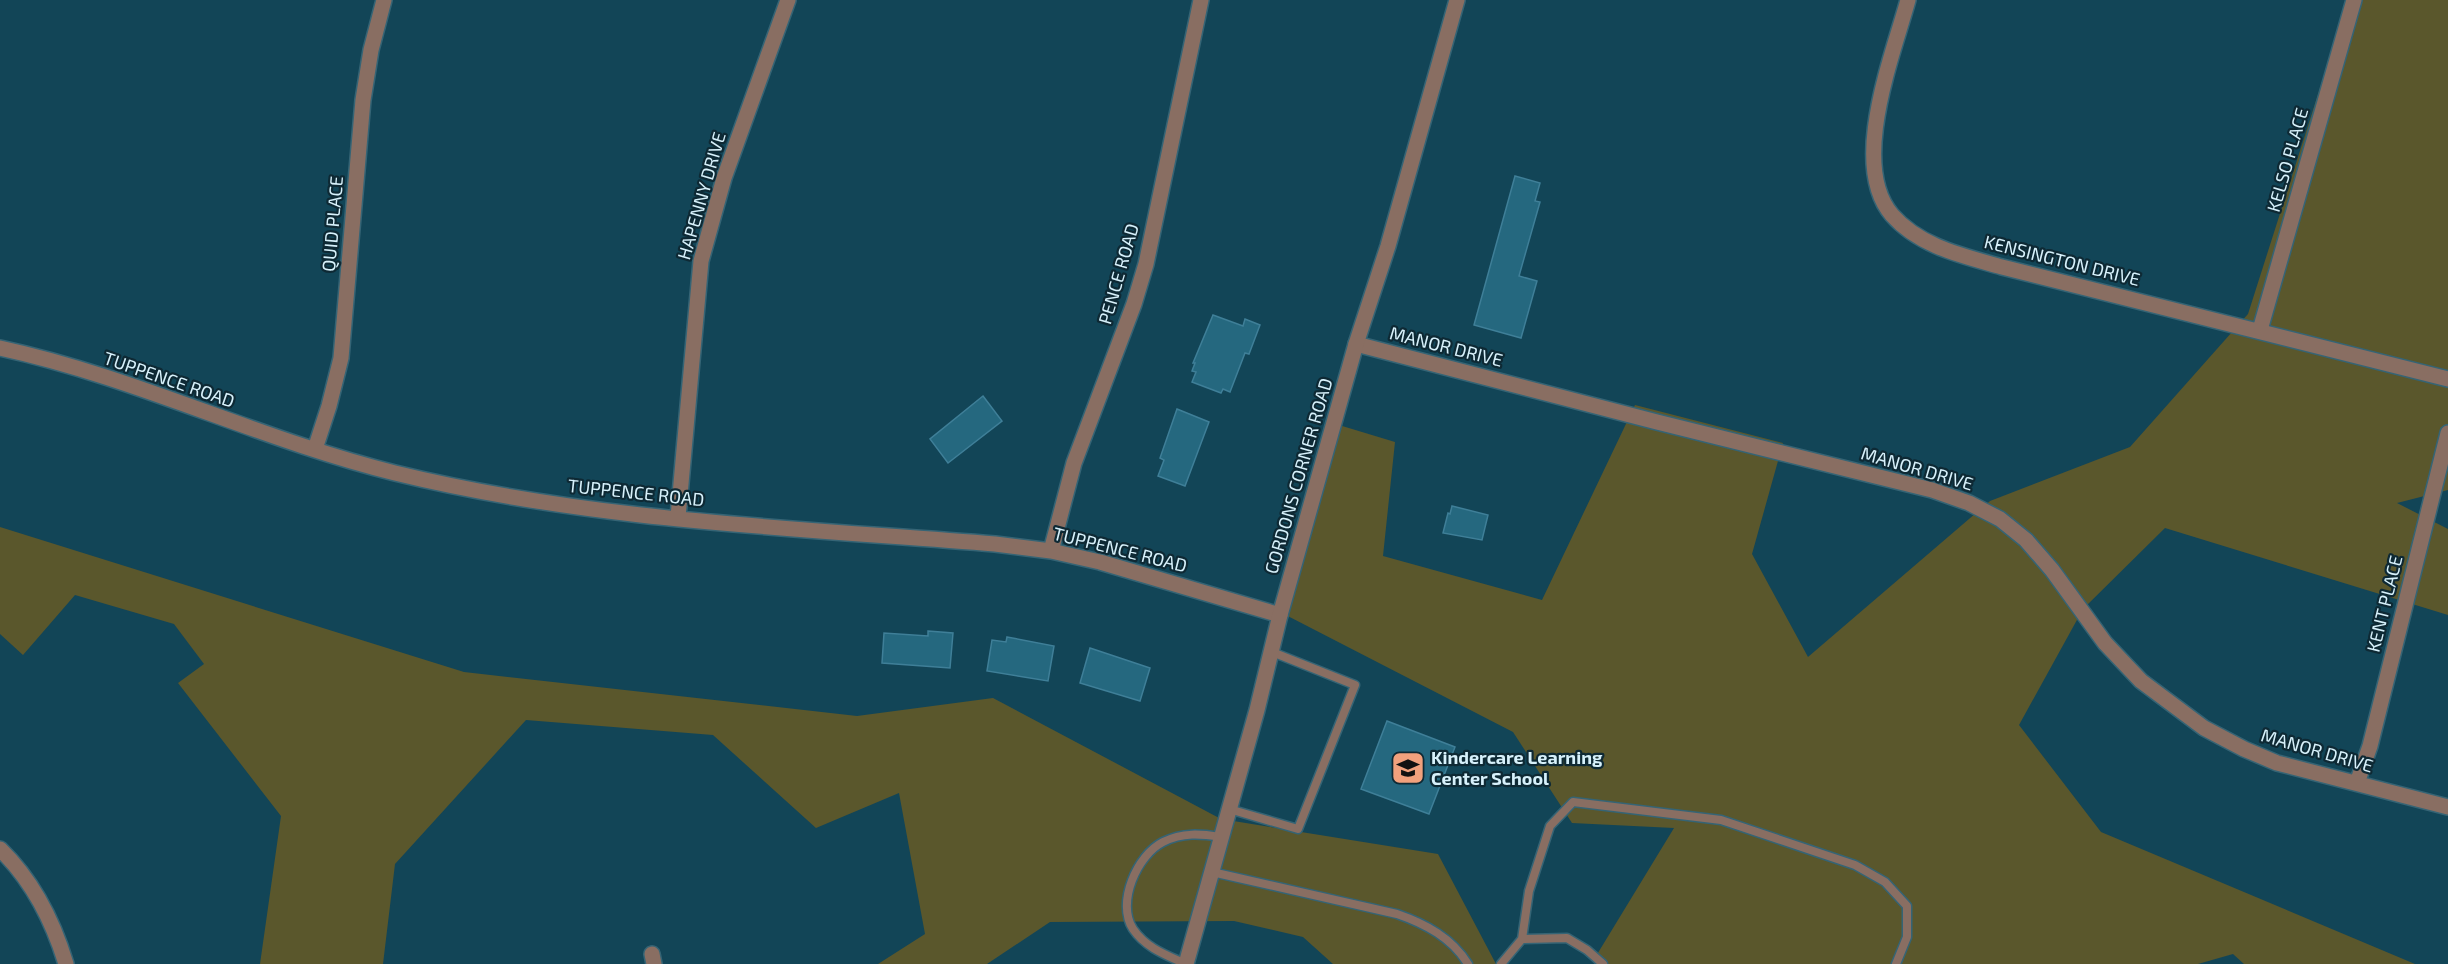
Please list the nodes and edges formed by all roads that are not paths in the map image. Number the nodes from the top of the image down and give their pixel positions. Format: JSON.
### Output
{"nodes":[{"id":1,"x":384,"y":0,"type":"edge"},
{"id":2,"x":788,"y":0,"type":"edge"},
{"id":3,"x":1201,"y":0,"type":"edge"},
{"id":4,"x":1457,"y":0,"type":"edge"},
{"id":5,"x":1908,"y":0,"type":"edge"},
{"id":6,"x":2354,"y":0,"type":"edge"},
{"id":7,"x":2259,"y":330,"type":"junction"},
{"id":8,"x":1356,"y":344,"type":"junction"},
{"id":9,"x":0,"y":348,"type":"edge"},
{"id":10,"x":2448,"y":379,"type":"edge"},
{"id":11,"x":2448,"y":433,"type":"edge"},
{"id":12,"x":315,"y":449,"type":"junction"},
{"id":13,"x":678,"y":517,"type":"junction"},
{"id":14,"x":1051,"y":551,"type":"junction"},
{"id":15,"x":1280,"y":615,"type":"junction"},
{"id":16,"x":1272,"y":652,"type":"junction"},
{"id":17,"x":2357,"y":783,"type":"junction"},
{"id":18,"x":2448,"y":807,"type":"edge"},
{"id":19,"x":1229,"y":809,"type":"junction"},
{"id":20,"x":1221,"y":837,"type":"junction"},
{"id":21,"x":0,"y":849,"type":"edge"},
{"id":22,"x":1212,"y":872,"type":"junction"},
{"id":23,"x":1522,"y":939,"type":"junction"},
{"id":24,"x":66,"y":964,"type":"edge"},
{"id":25,"x":1186,"y":964,"type":"edge"},
{"id":26,"x":1468,"y":964,"type":"edge"},
{"id":27,"x":1501,"y":964,"type":"edge"},
{"id":28,"x":1603,"y":964,"type":"edge"},
{"id":29,"x":1896,"y":964,"type":"edge"}],
"edges":[{"from":1,"to":12,"type":"street","name":"QUID PLACE"},
{"from":2,"to":13,"type":"street","name":"HAPENNY DRIVE"},
{"from":3,"to":14,"type":"street","name":"PENCE ROAD"},
{"from":4,"to":8,"type":"street","name":"GORDONS CORNER ROAD"},
{"from":5,"to":7,"type":"street","name":"KENSINGTON DRIVE"},
{"from":6,"to":7,"type":"street","name":"KELSO PLACE"},
{"from":7,"to":10,"type":"street","name":"KENSINGTON DRIVE"},
{"from":8,"to":15,"type":"street","name":"GORDONS CORNER ROAD"},
{"from":8,"to":17,"type":"street","name":"MANOR DRIVE"},
{"from":9,"to":12,"type":"street","name":"TUPPENCE ROAD"},
{"from":11,"to":17,"type":"street","name":"KENT PLACE"},
{"from":12,"to":13,"type":"street","name":"TUPPENCE ROAD"},
{"from":13,"to":14,"type":"street","name":"TUPPENCE ROAD"},
{"from":14,"to":15,"type":"street","name":"TUPPENCE ROAD"},
{"from":15,"to":16,"type":"street","name":"GORDONS CORNER ROAD"},
{"from":16,"to":19,"type":"street","name":"GORDONS CORNER ROAD"},
{"from":16,"to":19,"type":"lane"},
{"from":17,"to":18,"type":"street","name":"MANOR DRIVE"},
{"from":19,"to":20,"type":"street","name":"GORDONS CORNER ROAD"},
{"from":20,"to":22,"type":"street","name":"GORDONS CORNER ROAD"},
{"from":20,"to":25,"type":"lane"},
{"from":21,"to":24,"type":"street"},
{"from":22,"to":25,"type":"street","name":"GORDONS CORNER ROAD"},
{"from":22,"to":26,"type":"lane"},
{"from":23,"to":27,"type":"lane"},
{"from":23,"to":28,"type":"lane"},
{"from":23,"to":29,"type":"lane"}]}
